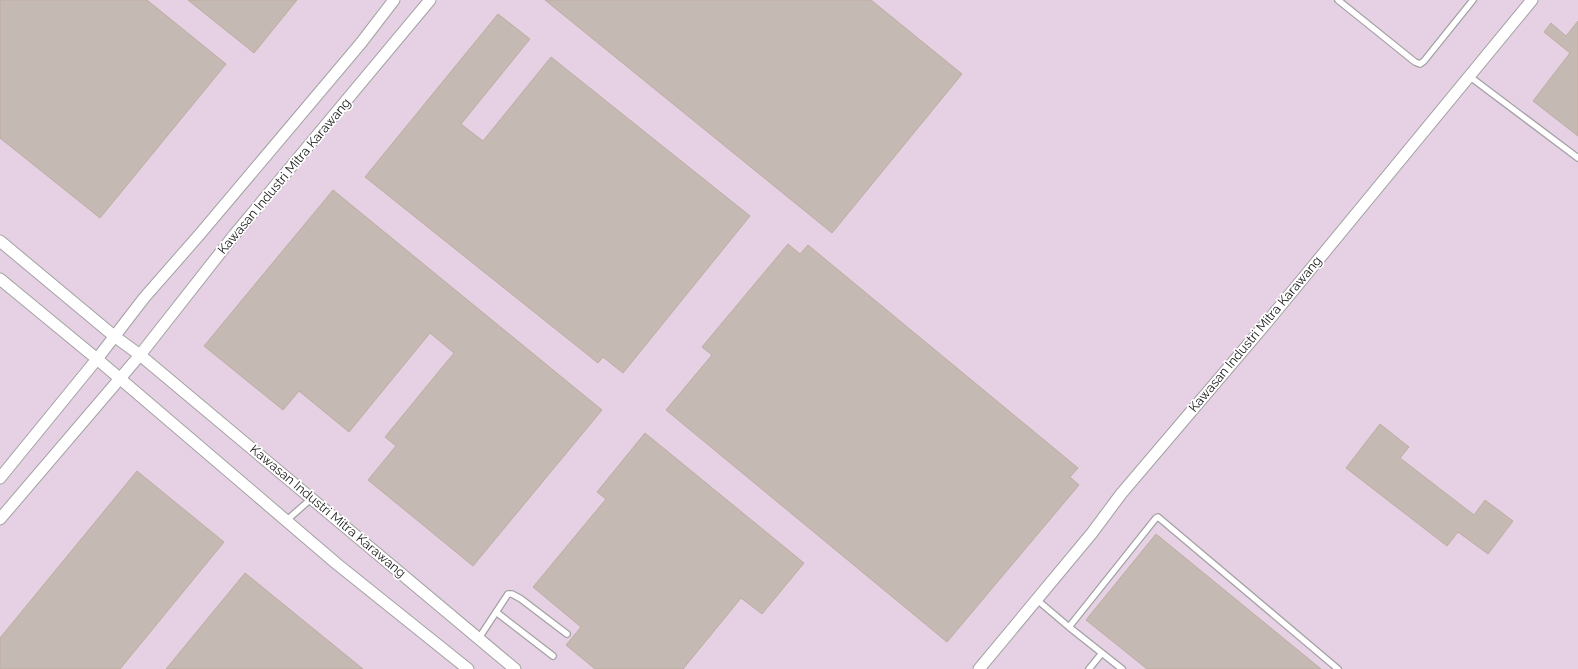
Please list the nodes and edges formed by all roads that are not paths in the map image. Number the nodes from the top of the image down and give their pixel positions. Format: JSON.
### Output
{"nodes":[{"id":1,"x":394,"y":0,"type":"edge"},
{"id":2,"x":430,"y":0,"type":"edge"},
{"id":3,"x":1338,"y":0,"type":"edge"},
{"id":4,"x":1473,"y":0,"type":"edge"},
{"id":5,"x":1532,"y":0,"type":"edge"},
{"id":6,"x":1468,"y":76,"type":"junction"},
{"id":7,"x":1578,"y":158,"type":"edge"},
{"id":8,"x":0,"y":241,"type":"edge"},
{"id":9,"x":0,"y":279,"type":"edge"},
{"id":10,"x":114,"y":336,"type":"junction"},
{"id":11,"x":140,"y":355,"type":"junction"},
{"id":12,"x":97,"y":359,"type":"junction"},
{"id":13,"x":119,"y":379,"type":"junction"},
{"id":14,"x":0,"y":478,"type":"edge"},
{"id":15,"x":312,"y":498,"type":"junction"},
{"id":16,"x":0,"y":519,"type":"edge"},
{"id":17,"x":287,"y":520,"type":"junction"},
{"id":18,"x":1036,"y":599,"type":"junction"},
{"id":19,"x":496,"y":612,"type":"junction"},
{"id":20,"x":1069,"y":627,"type":"junction"},
{"id":21,"x":567,"y":634,"type":"dead end"},
{"id":22,"x":479,"y":638,"type":"junction"},
{"id":23,"x":1102,"y":653,"type":"junction"},
{"id":24,"x":552,"y":656,"type":"dead end"},
{"id":25,"x":468,"y":669,"type":"edge"},
{"id":26,"x":515,"y":669,"type":"edge"},
{"id":27,"x":979,"y":669,"type":"edge"},
{"id":28,"x":1089,"y":669,"type":"edge"},
{"id":29,"x":1122,"y":669,"type":"edge"},
{"id":30,"x":1338,"y":669,"type":"edge"}],
"edges":[{"from":1,"to":10,"type":"street","name":"Kawasan Industri Mitra Karawang"},
{"from":2,"to":11,"type":"street","name":"Kawasan Industri Mitra Karawang"},
{"from":3,"to":4,"type":"lane"},
{"from":5,"to":6,"type":"street","name":"Kawasan Industri Mitra Karawang"},
{"from":6,"to":7,"type":"lane"},
{"from":6,"to":18,"type":"street","name":"Kawasan Industri Mitra Karawang"},
{"from":8,"to":10,"type":"street","name":"Kawasan Industri Mitra Karawang"},
{"from":9,"to":12,"type":"street"},
{"from":10,"to":11,"type":"street","name":"Kawasan Industri Mitra Karawang"},
{"from":10,"to":12,"type":"street","name":"Kawasan Industri Mitra Karawang"},
{"from":11,"to":13,"type":"street","name":"Kawasan Industri Mitra Karawang"},
{"from":11,"to":15,"type":"street","name":"Kawasan Industri Mitra Karawang"},
{"from":12,"to":13,"type":"street"},
{"from":12,"to":14,"type":"street","name":"Kawasan Industri Mitra Karawang"},
{"from":13,"to":16,"type":"street","name":"Kawasan Industri Mitra Karawang"},
{"from":13,"to":17,"type":"street"},
{"from":15,"to":17,"type":"lane"},
{"from":15,"to":22,"type":"street","name":"Kawasan Industri Mitra Karawang"},
{"from":17,"to":25,"type":"street"},
{"from":18,"to":20,"type":"lane"},
{"from":18,"to":27,"type":"street","name":"Kawasan Industri Mitra Karawang"},
{"from":19,"to":21,"type":"lane"},
{"from":19,"to":22,"type":"lane"},
{"from":19,"to":24,"type":"lane"},
{"from":20,"to":23,"type":"lane"},
{"from":20,"to":30,"type":"lane"},
{"from":22,"to":26,"type":"street","name":"Kawasan Industri Mitra Karawang"},
{"from":23,"to":28,"type":"lane"},
{"from":23,"to":29,"type":"lane"}]}
